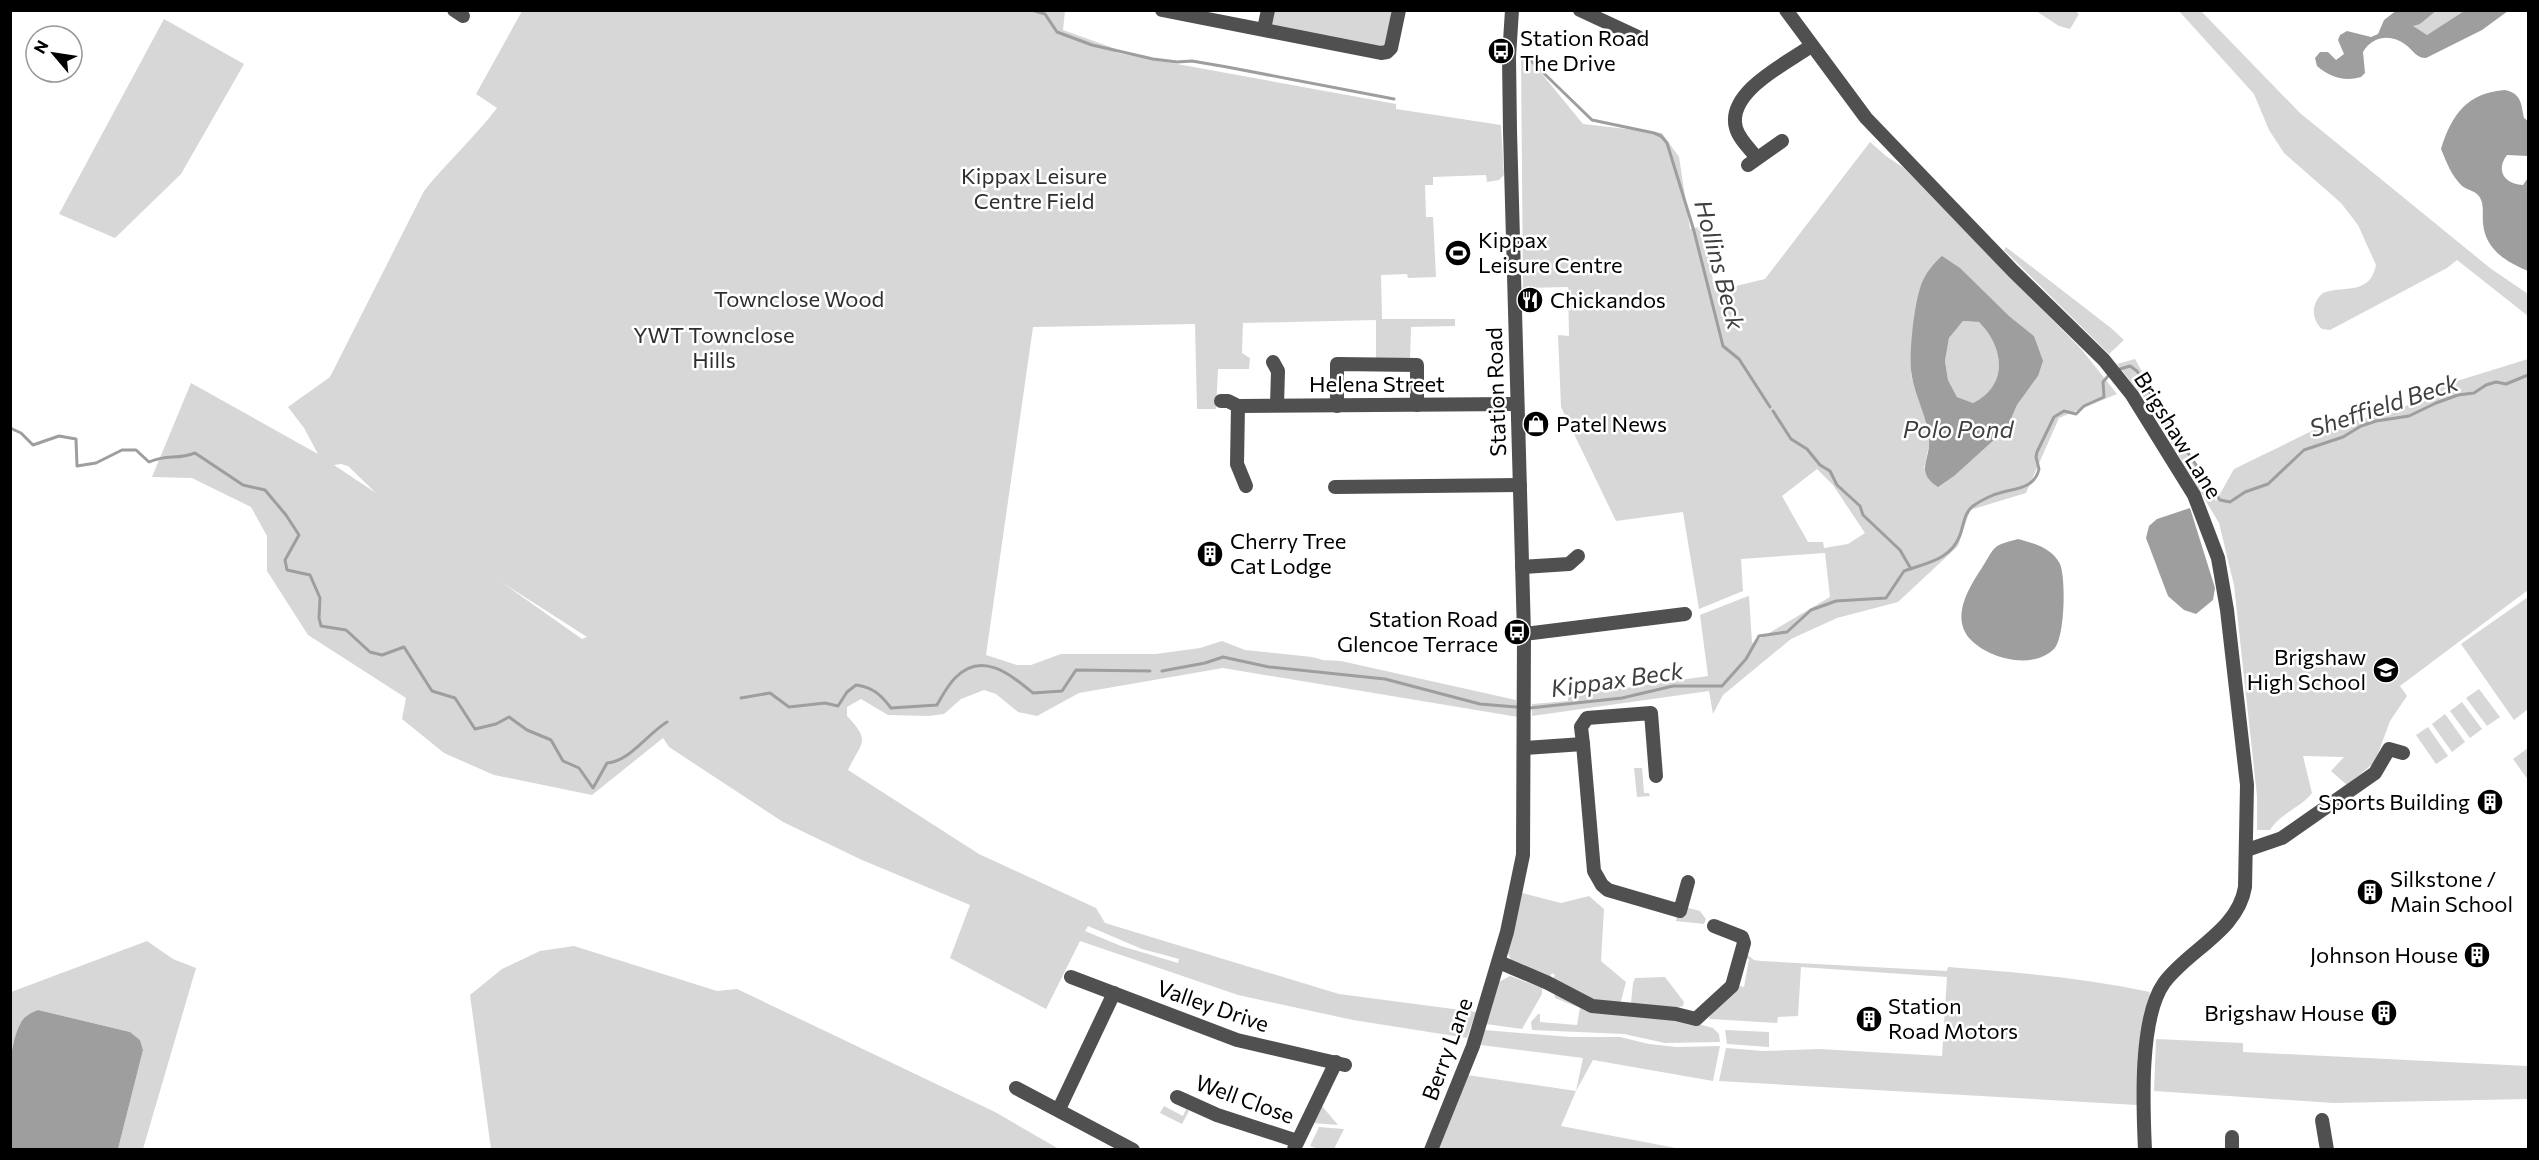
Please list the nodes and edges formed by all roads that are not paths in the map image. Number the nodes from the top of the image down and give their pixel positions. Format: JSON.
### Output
{"nodes":[{"id":1,"x":1268,"y":10,"type":"edge"},
{"id":2,"x":1399,"y":10,"type":"edge"},
{"id":3,"x":1512,"y":10,"type":"edge"},
{"id":4,"x":1580,"y":10,"type":"edge"},
{"id":5,"x":1786,"y":10,"type":"edge"},
{"id":6,"x":1167,"y":11,"type":"edge"},
{"id":7,"x":1264,"y":29,"type":"junction"},
{"id":8,"x":1638,"y":37,"type":"dead end"},
{"id":9,"x":1811,"y":46,"type":"junction"},
{"id":10,"x":1782,"y":141,"type":"dead end"},
{"id":11,"x":1273,"y":362,"type":"dead end"},
{"id":12,"x":1221,"y":400,"type":"dead end"},
{"id":13,"x":1517,"y":404,"type":"junction"},
{"id":14,"x":1277,"y":405,"type":"junction"},
{"id":15,"x":1417,"y":405,"type":"junction"},
{"id":16,"x":1238,"y":406,"type":"junction"},
{"id":17,"x":1337,"y":406,"type":"junction"},
{"id":18,"x":1520,"y":485,"type":"junction"},
{"id":19,"x":1246,"y":486,"type":"dead end"},
{"id":20,"x":1335,"y":487,"type":"dead end"},
{"id":21,"x":1578,"y":556,"type":"dead end"},
{"id":22,"x":1522,"y":567,"type":"junction"},
{"id":23,"x":1685,"y":614,"type":"dead end"},
{"id":24,"x":1524,"y":634,"type":"junction"},
{"id":25,"x":1583,"y":744,"type":"junction"},
{"id":26,"x":1525,"y":748,"type":"junction"},
{"id":27,"x":2403,"y":753,"type":"dead end"},
{"id":28,"x":1525,"y":772,"type":"joint"},
{"id":29,"x":1656,"y":776,"type":"dead end"},
{"id":30,"x":2247,"y":850,"type":"junction"},
{"id":31,"x":1688,"y":882,"type":"dead end"},
{"id":32,"x":1714,"y":926,"type":"dead end"},
{"id":33,"x":1499,"y":962,"type":"junction"},
{"id":34,"x":1071,"y":977,"type":"dead end"},
{"id":35,"x":1114,"y":993,"type":"junction"},
{"id":36,"x":1016,"y":1088,"type":"dead end"},
{"id":37,"x":1177,"y":1097,"type":"dead end"},
{"id":38,"x":1059,"y":1109,"type":"junction"},
{"id":39,"x":2322,"y":1120,"type":"dead end"},
{"id":40,"x":1295,"y":1145,"type":"edge"},
{"id":41,"x":1133,"y":1149,"type":"edge"},
{"id":42,"x":1431,"y":1149,"type":"edge"},
{"id":43,"x":2145,"y":1149,"type":"edge"},
{"id":44,"x":2327,"y":1149,"type":"edge"}],
"edges":[{"from":1,"to":7,"type":"street"},
{"from":2,"to":7,"type":"street"},
{"from":3,"to":13,"type":"street","name":"Station Road"},
{"from":4,"to":8,"type":"street"},
{"from":5,"to":9,"type":"street","name":"Brigshaw Lane"},
{"from":6,"to":7,"type":"street"},
{"from":9,"to":10,"type":"street"},
{"from":9,"to":30,"type":"street","name":"Brigshaw Lane"},
{"from":11,"to":14,"type":"street"},
{"from":12,"to":16,"type":"street"},
{"from":13,"to":15,"type":"street","name":"Helena Street"},
{"from":13,"to":18,"type":"street","name":"Station Road"},
{"from":14,"to":16,"type":"street","name":"Helena Street"},
{"from":14,"to":17,"type":"street","name":"Helena Street"},
{"from":15,"to":17,"type":"street","name":"Helena Street"},
{"from":15,"to":17,"type":"street"},
{"from":16,"to":19,"type":"street"},
{"from":18,"to":20,"type":"street"},
{"from":18,"to":22,"type":"street","name":"Station Road"},
{"from":21,"to":22,"type":"street"},
{"from":22,"to":24,"type":"street","name":"Station Road"},
{"from":23,"to":24,"type":"street"},
{"from":24,"to":26,"type":"street","name":"Station Road"},
{"from":25,"to":26,"type":"street"},
{"from":25,"to":29,"type":"street"},
{"from":25,"to":31,"type":"street"},
{"from":26,"to":28,"type":"street","name":"Station Road"},
{"from":27,"to":30,"type":"street"},
{"from":28,"to":33,"type":"street","name":"Berry Lane"},
{"from":30,"to":43,"type":"street","name":"Brigshaw Lane"},
{"from":32,"to":33,"type":"street"},
{"from":33,"to":42,"type":"street","name":"Berry Lane"},
{"from":34,"to":35,"type":"street","name":"Valley Drive"},
{"from":35,"to":38,"type":"street"},
{"from":35,"to":40,"type":"street","name":"Valley Drive"},
{"from":36,"to":38,"type":"street"},
{"from":37,"to":40,"type":"street","name":"Well Close"},
{"from":38,"to":41,"type":"street"},
{"from":39,"to":44,"type":"street"}]}
